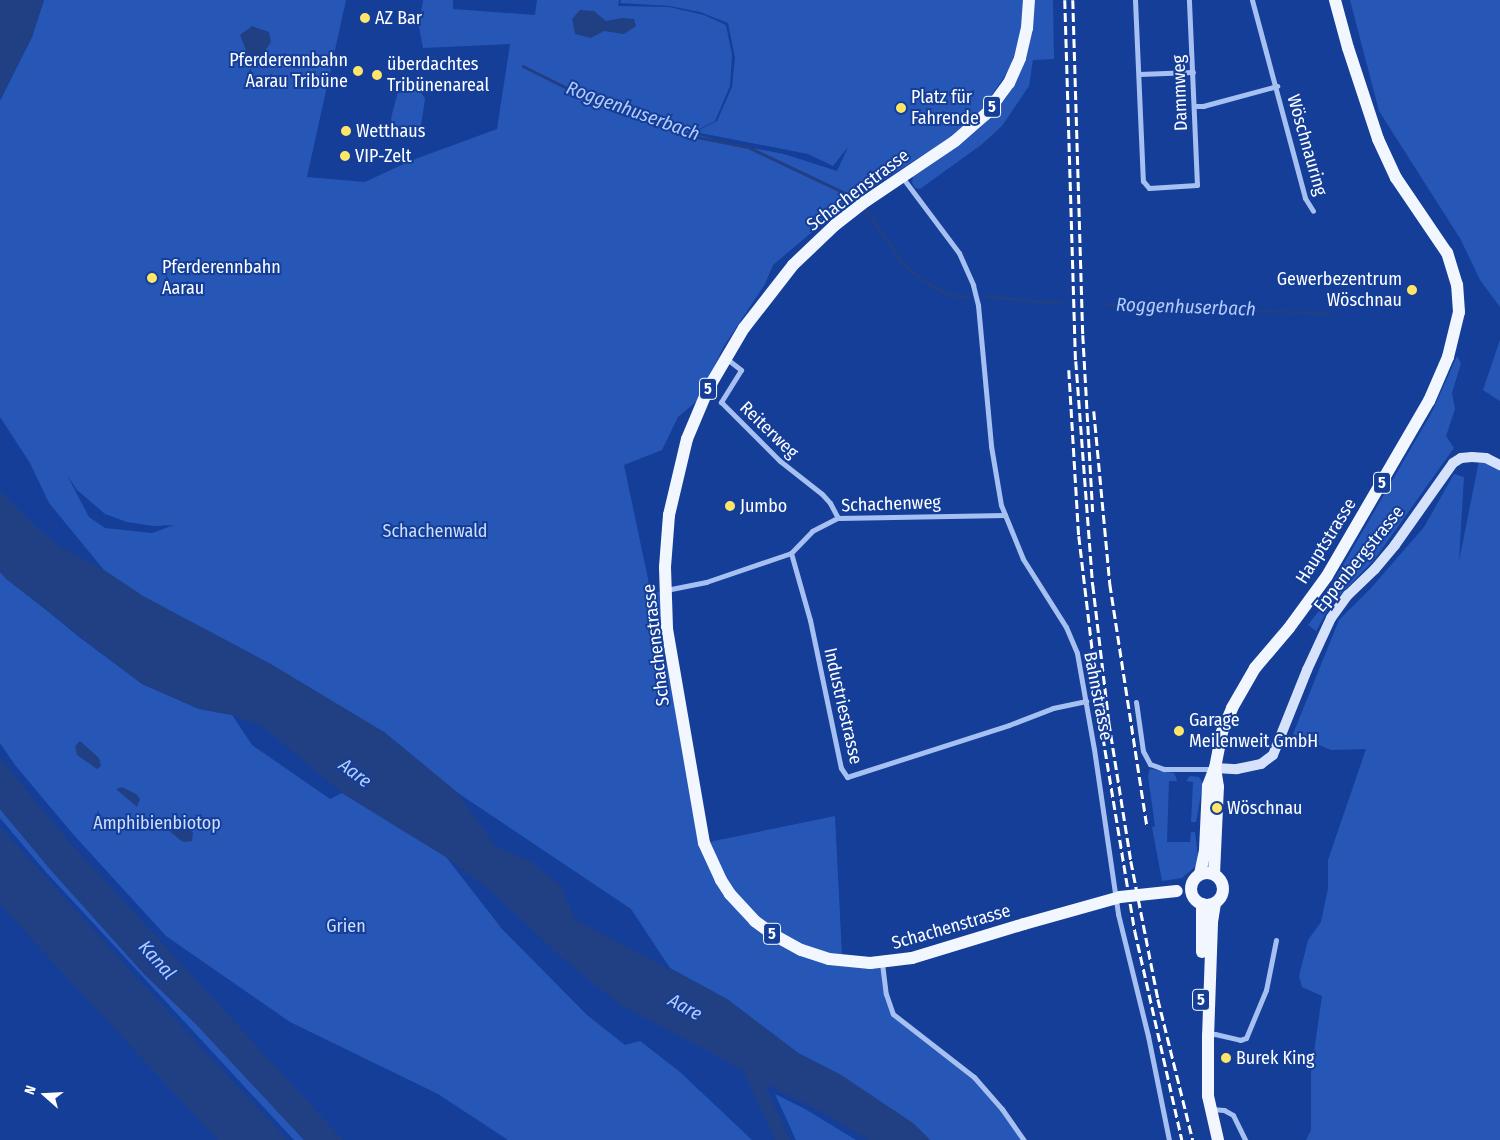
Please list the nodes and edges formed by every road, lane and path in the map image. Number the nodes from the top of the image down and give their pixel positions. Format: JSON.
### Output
{"nodes":[{"id":1,"x":1029,"y":0,"type":"edge"},
{"id":2,"x":1135,"y":0,"type":"edge"},
{"id":3,"x":1189,"y":0,"type":"edge"},
{"id":4,"x":1252,"y":0,"type":"edge"},
{"id":5,"x":1335,"y":0,"type":"edge"},
{"id":6,"x":1193,"y":72,"type":"junction"},
{"id":7,"x":1139,"y":74,"type":"junction"},
{"id":8,"x":1276,"y":86,"type":"junction"},
{"id":9,"x":1194,"y":106,"type":"junction"},
{"id":10,"x":902,"y":177,"type":"junction"},
{"id":11,"x":1313,"y":211,"type":"dead end"},
{"id":12,"x":725,"y":358,"type":"junction"},
{"id":13,"x":1500,"y":465,"type":"edge"},
{"id":14,"x":1005,"y":516,"type":"junction"},
{"id":15,"x":838,"y":518,"type":"junction"},
{"id":16,"x":792,"y":553,"type":"junction"},
{"id":17,"x":665,"y":590,"type":"junction"},
{"id":18,"x":1086,"y":702,"type":"junction"},
{"id":19,"x":1136,"y":702,"type":"dead end"},
{"id":20,"x":1215,"y":768,"type":"junction"},
{"id":21,"x":1200,"y":874,"type":"junction"},
{"id":22,"x":1214,"y":874,"type":"junction"},
{"id":23,"x":1191,"y":890,"type":"junction"},
{"id":24,"x":1216,"y":902,"type":"junction"},
{"id":25,"x":1202,"y":904,"type":"junction"},
{"id":26,"x":1276,"y":940,"type":"dead end"},
{"id":27,"x":882,"y":963,"type":"junction"},
{"id":28,"x":1208,"y":1035,"type":"junction"},
{"id":29,"x":1208,"y":1096,"type":"junction"},
{"id":30,"x":1210,"y":1109,"type":"junction"},
{"id":31,"x":1024,"y":1140,"type":"edge"},
{"id":32,"x":1169,"y":1140,"type":"edge"},
{"id":33,"x":1218,"y":1140,"type":"edge"},
{"id":34,"x":1245,"y":1140,"type":"edge"}],
"edges":[{"from":1,"to":10,"type":"main road","name":"Schachenstrasse","number":"5"},
{"from":2,"to":7,"type":"street"},
{"from":3,"to":6,"type":"street","name":"Dammweg"},
{"from":4,"to":8,"type":"street","name":"Wöschnauring"},
{"from":5,"to":20,"type":"main road","name":"Hauptstrasse","number":"5"},
{"from":6,"to":7,"type":"street"},
{"from":6,"to":9,"type":"street","name":"Dammweg"},
{"from":7,"to":9,"type":"street","name":"Dammweg"},
{"from":8,"to":9,"type":"street","name":"Wöschnauring"},
{"from":8,"to":11,"type":"street","name":"Wöschnauring"},
{"from":10,"to":12,"type":"main road","name":"Schachenstrasse","number":"5"},
{"from":10,"to":14,"type":"street","name":"Bahnstrasse"},
{"from":12,"to":15,"type":"street","name":"Reiterweg"},
{"from":12,"to":17,"type":"main road","name":"Schachenstrasse","number":"5"},
{"from":13,"to":20,"type":"street","name":"Eppenbergstrasse"},
{"from":14,"to":15,"type":"street","name":"Schachenweg"},
{"from":14,"to":18,"type":"street","name":"Bahnstrasse"},
{"from":15,"to":16,"type":"street","name":"Schachenweg"},
{"from":16,"to":17,"type":"street"},
{"from":16,"to":18,"type":"street","name":"Industriestrasse"},
{"from":17,"to":27,"type":"main road","name":"Schachenstrasse","number":"5"},
{"from":18,"to":32,"type":"street","name":"Bahnstrasse"},
{"from":19,"to":20,"type":"street"},
{"from":20,"to":21,"type":"main road","name":"Hauptstrasse","number":"5"},
{"from":20,"to":22,"type":"main road","name":"Hauptstrasse","number":"5"},
{"from":21,"to":22,"type":"main road"},
{"from":21,"to":23,"type":"main road"},
{"from":22,"to":24,"type":"main road"},
{"from":23,"to":25,"type":"main road"},
{"from":23,"to":27,"type":"main road","name":"Schachenstrasse","number":"5","bridge":true},
{"from":24,"to":25,"type":"main road"},
{"from":24,"to":28,"type":"main road","number":"5"},
{"from":25,"to":29,"type":"main road","number":"5"},
{"from":26,"to":28,"type":"street"},
{"from":27,"to":31,"type":"street"},
{"from":28,"to":29,"type":"main road","number":"5"},
{"from":29,"to":30,"type":"main road","number":"5"},
{"from":30,"to":33,"type":"main road","number":"5"},
{"from":30,"to":34,"type":"street"}]}
